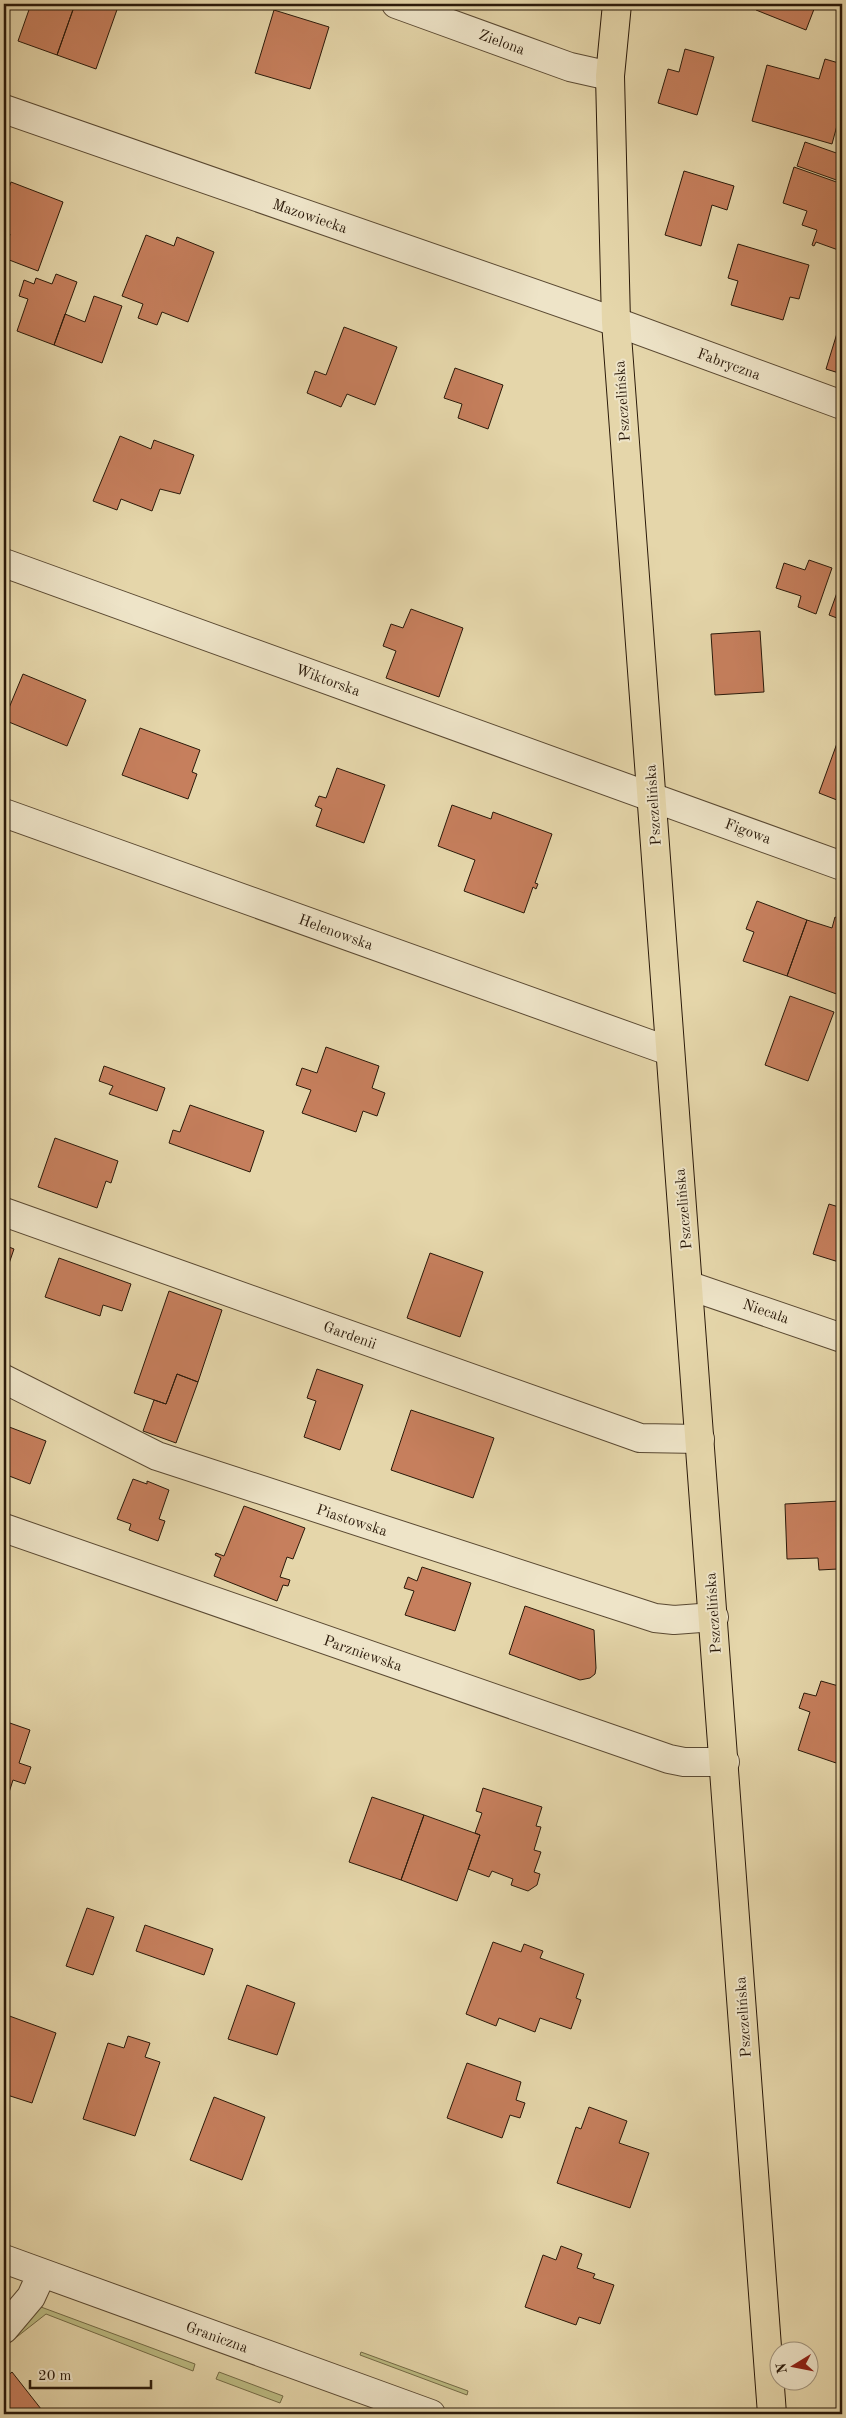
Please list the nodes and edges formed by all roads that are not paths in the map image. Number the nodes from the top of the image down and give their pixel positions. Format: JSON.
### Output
{"nodes":[{"id":1,"x":396,"y":4,"type":"edge"},
{"id":2,"x":617,"y":4,"type":"edge"},
{"id":3,"x":610,"y":76,"type":"junction"},
{"id":4,"x":4,"y":109,"type":"edge"},
{"id":5,"x":616,"y":322,"type":"junction"},
{"id":6,"x":842,"y":405,"type":"edge"},
{"id":7,"x":4,"y":563,"type":"edge"},
{"id":8,"x":653,"y":796,"type":"junction"},
{"id":9,"x":4,"y":813,"type":"edge"},
{"id":10,"x":842,"y":866,"type":"edge"},
{"id":11,"x":669,"y":1051,"type":"junction"},
{"id":12,"x":4,"y":1212,"type":"edge"},
{"id":13,"x":690,"y":1286,"type":"junction"},
{"id":14,"x":842,"y":1338,"type":"edge"},
{"id":15,"x":4,"y":1379,"type":"edge"},
{"id":16,"x":700,"y":1439,"type":"junction"},
{"id":17,"x":4,"y":1528,"type":"edge"},
{"id":18,"x":714,"y":1617,"type":"junction"},
{"id":19,"x":725,"y":1762,"type":"junction"},
{"id":20,"x":4,"y":2259,"type":"edge"},
{"id":21,"x":42,"y":2273,"type":"junction"},
{"id":22,"x":4,"y":2329,"type":"edge"},
{"id":23,"x":431,"y":2414,"type":"edge"},
{"id":24,"x":772,"y":2414,"type":"edge"}],
"edges":[{"from":1,"to":3,"type":"street","name":"Zielona"},
{"from":2,"to":3,"type":"main road","name":"Pszczelińska"},
{"from":3,"to":5,"type":"main road","name":"Pszczelińska"},
{"from":4,"to":5,"type":"street","name":"Mazowiecka"},
{"from":5,"to":6,"type":"street","name":"Fabryczna"},
{"from":5,"to":8,"type":"main road","name":"Pszczelińska"},
{"from":7,"to":8,"type":"street","name":"Wiktorska"},
{"from":8,"to":10,"type":"street","name":"Figowa"},
{"from":8,"to":11,"type":"main road","name":"Pszczelińska"},
{"from":9,"to":11,"type":"street","name":"Helenowska"},
{"from":11,"to":13,"type":"main road","name":"Pszczelińska"},
{"from":12,"to":16,"type":"street","name":"Gardenii"},
{"from":13,"to":14,"type":"street","name":"Niecała"},
{"from":13,"to":16,"type":"main road","name":"Pszczelińska"},
{"from":15,"to":18,"type":"street","name":"Piastowska"},
{"from":16,"to":18,"type":"main road","name":"Pszczelińska"},
{"from":17,"to":19,"type":"street","name":"Parzniewska"},
{"from":18,"to":19,"type":"main road","name":"Pszczelińska"},
{"from":19,"to":24,"type":"main road","name":"Pszczelińska"},
{"from":20,"to":21,"type":"street","name":"Graniczna"},
{"from":21,"to":22,"type":"street"},
{"from":21,"to":23,"type":"street","name":"Graniczna"}]}
